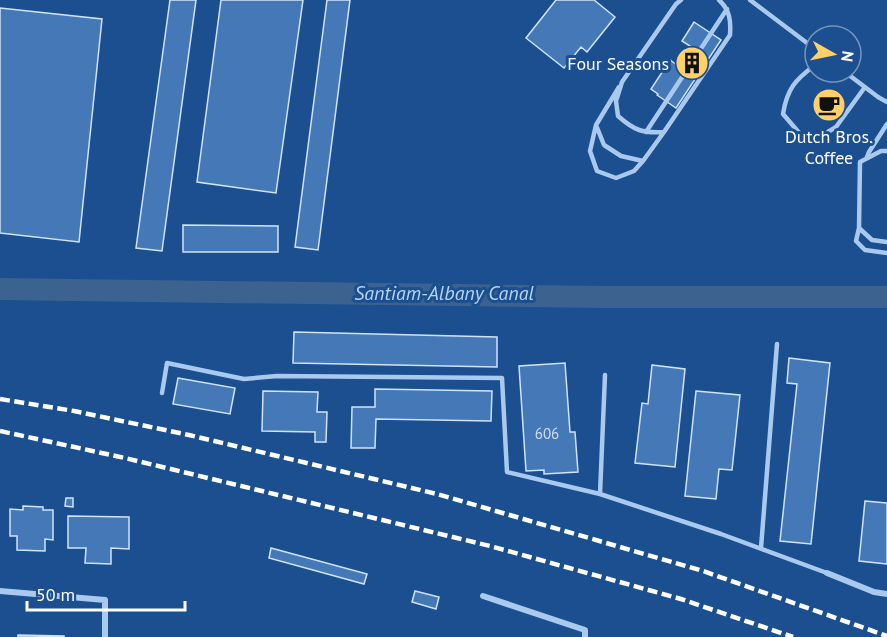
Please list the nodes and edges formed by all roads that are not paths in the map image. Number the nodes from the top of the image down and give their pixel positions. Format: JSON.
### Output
{"nodes":[{"id":1,"x":681,"y":0,"type":"edge"},
{"id":2,"x":719,"y":0,"type":"edge"},
{"id":3,"x":750,"y":0,"type":"edge"},
{"id":4,"x":727,"y":9,"type":"junction"},
{"id":5,"x":803,"y":40,"type":"edge"},
{"id":6,"x":803,"y":74,"type":"edge"},
{"id":7,"x":622,"y":82,"type":"junction"},
{"id":8,"x":861,"y":84,"type":"edge"},
{"id":9,"x":865,"y":87,"type":"junction"},
{"id":10,"x":887,"y":102,"type":"edge"},
{"id":11,"x":887,"y":124,"type":"edge"},
{"id":12,"x":596,"y":125,"type":"junction"},
{"id":13,"x":646,"y":132,"type":"junction"},
{"id":14,"x":664,"y":132,"type":"junction"},
{"id":15,"x":887,"y":150,"type":"edge"},
{"id":16,"x":867,"y":158,"type":"junction"},
{"id":17,"x":643,"y":161,"type":"junction"},
{"id":18,"x":859,"y":228,"type":"junction"},
{"id":19,"x":887,"y":242,"type":"edge"},
{"id":20,"x":887,"y":253,"type":"edge"},
{"id":21,"x":777,"y":344,"type":"dead end"},
{"id":22,"x":605,"y":375,"type":"dead end"},
{"id":23,"x":162,"y":393,"type":"dead end"},
{"id":24,"x":600,"y":494,"type":"junction"},
{"id":25,"x":760,"y":548,"type":"junction"},
{"id":26,"x":827,"y":573,"type":"joint"},
{"id":27,"x":0,"y":591,"type":"edge"},
{"id":28,"x":887,"y":594,"type":"edge"},
{"id":29,"x":483,"y":596,"type":"dead end"},
{"id":30,"x":585,"y":634,"type":"edge"},
{"id":31,"x":105,"y":637,"type":"edge"}],
"edges":[{"from":1,"to":7,"type":"lane"},
{"from":2,"to":4,"type":"lane"},
{"from":3,"to":5,"type":"lane"},
{"from":4,"to":13,"type":"lane"},
{"from":4,"to":14,"type":"lane"},
{"from":6,"to":9,"type":"lane"},
{"from":7,"to":12,"type":"lane"},
{"from":7,"to":13,"type":"lane"},
{"from":8,"to":9,"type":"lane"},
{"from":9,"to":10,"type":"lane"},
{"from":11,"to":16,"type":"lane"},
{"from":12,"to":17,"type":"lane"},
{"from":12,"to":17,"type":"lane"},
{"from":13,"to":14,"type":"lane"},
{"from":14,"to":17,"type":"lane"},
{"from":15,"to":16,"type":"lane"},
{"from":16,"to":18,"type":"lane"},
{"from":18,"to":19,"type":"lane"},
{"from":18,"to":20,"type":"lane"},
{"from":21,"to":25,"type":"lane"},
{"from":22,"to":24,"type":"lane"},
{"from":23,"to":24,"type":"lane"},
{"from":24,"to":25,"type":"lane"},
{"from":25,"to":26,"type":"lane"},
{"from":26,"to":28,"type":"street"},
{"from":27,"to":31,"type":"street"},
{"from":29,"to":30,"type":"street"}]}
